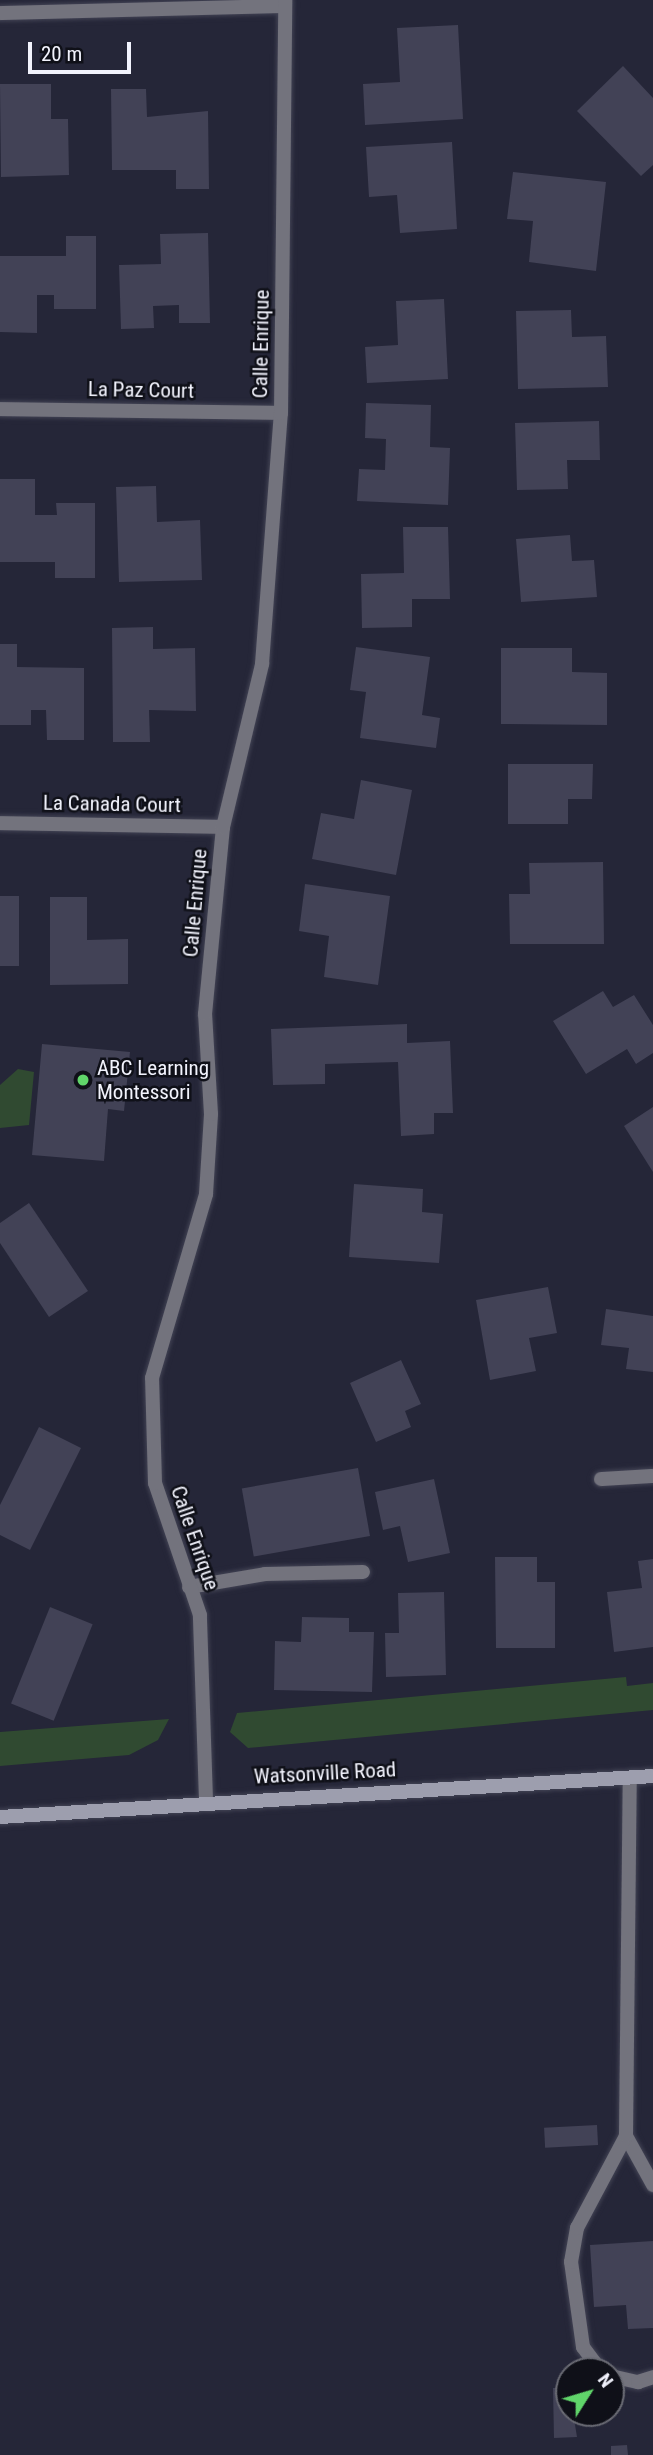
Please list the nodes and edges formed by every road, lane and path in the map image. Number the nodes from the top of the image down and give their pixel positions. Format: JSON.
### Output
{"nodes":[{"id":1,"x":285,"y":3,"type":"edge"},
{"id":2,"x":0,"y":13,"type":"edge"},
{"id":3,"x":0,"y":409,"type":"edge"},
{"id":4,"x":281,"y":413,"type":"junction"},
{"id":5,"x":0,"y":823,"type":"edge"},
{"id":6,"x":223,"y":827,"type":"junction"},
{"id":7,"x":653,"y":1476,"type":"edge"},
{"id":8,"x":601,"y":1479,"type":"dead end"},
{"id":9,"x":363,"y":1572,"type":"dead end"},
{"id":10,"x":189,"y":1587,"type":"junction"},
{"id":11,"x":653,"y":1776,"type":"edge"},
{"id":12,"x":630,"y":1779,"type":"junction"},
{"id":13,"x":206,"y":1800,"type":"junction"},
{"id":14,"x":0,"y":1817,"type":"edge"},
{"id":15,"x":626,"y":2136,"type":"junction"},
{"id":16,"x":653,"y":2185,"type":"edge"},
{"id":17,"x":590,"y":2357,"type":"edge"},
{"id":18,"x":653,"y":2376,"type":"edge"},
{"id":19,"x":625,"y":2379,"type":"edge"}],
"edges":[{"from":1,"to":2,"type":"street"},
{"from":1,"to":4,"type":"street","name":"Calle Enrique"},
{"from":3,"to":4,"type":"street","name":"La Paz Court"},
{"from":4,"to":6,"type":"street","name":"Calle Enrique"},
{"from":5,"to":6,"type":"street","name":"La Canada Court"},
{"from":6,"to":10,"type":"street","name":"Calle Enrique"},
{"from":7,"to":8,"type":"street"},
{"from":9,"to":10,"type":"street"},
{"from":10,"to":13,"type":"street","name":"Calle Enrique"},
{"from":11,"to":12,"type":"main road","name":"Watsonville Road"},
{"from":12,"to":13,"type":"main road","name":"Watsonville Road"},
{"from":12,"to":15,"type":"street"},
{"from":13,"to":14,"type":"main road","name":"Watsonville Road"},
{"from":15,"to":16,"type":"street"},
{"from":15,"to":17,"type":"street"},
{"from":18,"to":19,"type":"street"}]}
